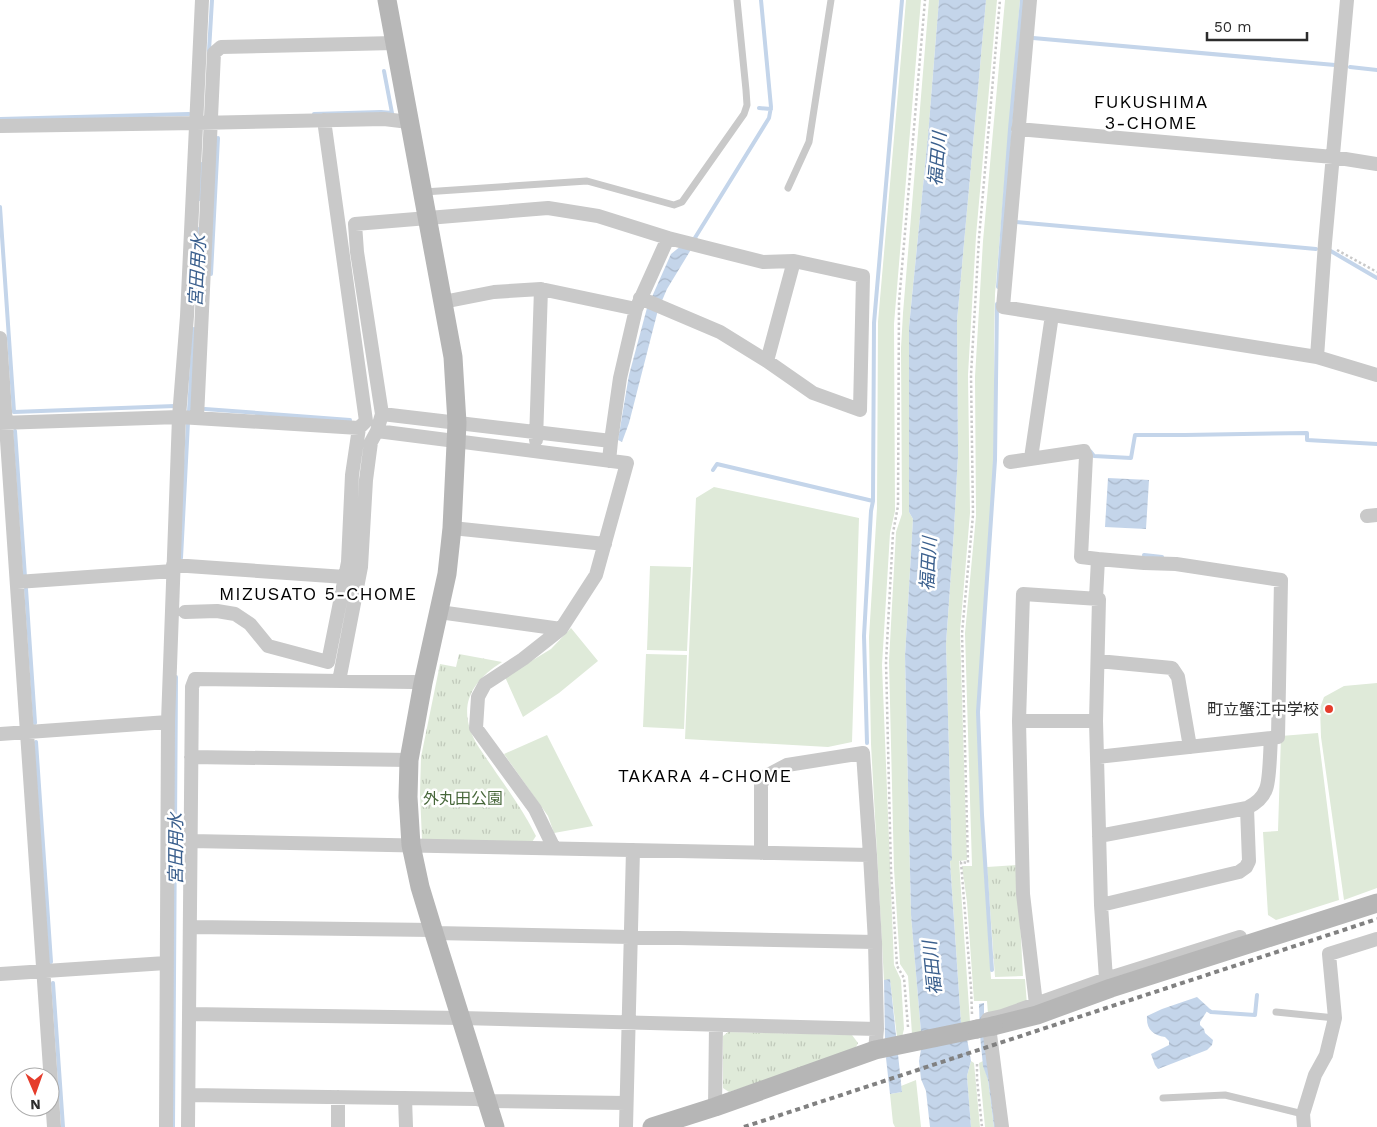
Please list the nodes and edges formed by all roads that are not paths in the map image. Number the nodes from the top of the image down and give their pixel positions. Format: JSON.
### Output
{"nodes":[{"id":1,"x":202,"y":0,"type":"edge"},
{"id":2,"x":387,"y":0,"type":"edge"},
{"id":3,"x":737,"y":0,"type":"edge"},
{"id":4,"x":831,"y":0,"type":"edge"},
{"id":5,"x":1030,"y":0,"type":"edge"},
{"id":6,"x":1347,"y":0,"type":"edge"},
{"id":7,"x":395,"y":43,"type":"junction"},
{"id":8,"x":324,"y":120,"type":"junction"},
{"id":9,"x":409,"y":122,"type":"junction"},
{"id":10,"x":212,"y":123,"type":"junction"},
{"id":11,"x":196,"y":124,"type":"junction"},
{"id":12,"x":0,"y":126,"type":"edge"},
{"id":13,"x":1018,"y":129,"type":"junction"},
{"id":14,"x":1334,"y":157,"type":"junction"},
{"id":15,"x":1377,"y":164,"type":"edge"},
{"id":16,"x":788,"y":188,"type":"dead end"},
{"id":17,"x":423,"y":192,"type":"junction"},
{"id":18,"x":428,"y":218,"type":"junction"},
{"id":19,"x":671,"y":239,"type":"junction"},
{"id":20,"x":794,"y":261,"type":"junction"},
{"id":21,"x":541,"y":289,"type":"junction"},
{"id":22,"x":443,"y":302,"type":"junction"},
{"id":23,"x":641,"y":303,"type":"junction"},
{"id":24,"x":1052,"y":315,"type":"junction"},
{"id":25,"x":0,"y":338,"type":"edge"},
{"id":26,"x":1317,"y":357,"type":"junction"},
{"id":27,"x":767,"y":361,"type":"junction"},
{"id":28,"x":1377,"y":375,"type":"edge"},
{"id":29,"x":382,"y":414,"type":"junction"},
{"id":30,"x":179,"y":416,"type":"junction"},
{"id":31,"x":197,"y":418,"type":"junction"},
{"id":32,"x":3,"y":423,"type":"edge"},
{"id":33,"x":359,"y":428,"type":"junction"},
{"id":34,"x":377,"y":431,"type":"junction"},
{"id":35,"x":457,"y":432,"type":"junction"},
{"id":36,"x":537,"y":433,"type":"junction"},
{"id":37,"x":610,"y":441,"type":"junction"},
{"id":38,"x":535,"y":451,"type":"junction"},
{"id":39,"x":1031,"y":458,"type":"junction"},
{"id":40,"x":609,"y":461,"type":"junction"},
{"id":41,"x":1010,"y":462,"type":"dead end"},
{"id":42,"x":452,"y":528,"type":"junction"},
{"id":43,"x":605,"y":544,"type":"junction"},
{"id":44,"x":1098,"y":559,"type":"junction"},
{"id":45,"x":173,"y":568,"type":"junction"},
{"id":46,"x":345,"y":577,"type":"junction"},
{"id":47,"x":17,"y":582,"type":"junction"},
{"id":48,"x":1096,"y":598,"type":"junction"},
{"id":49,"x":185,"y":612,"type":"dead end"},
{"id":50,"x":439,"y":612,"type":"junction"},
{"id":51,"x":561,"y":629,"type":"junction"},
{"id":52,"x":1098,"y":661,"type":"junction"},
{"id":53,"x":339,"y":681,"type":"junction"},
{"id":54,"x":423,"y":683,"type":"junction"},
{"id":55,"x":1019,"y":721,"type":"junction"},
{"id":56,"x":1096,"y":721,"type":"junction"},
{"id":57,"x":168,"y":722,"type":"junction"},
{"id":58,"x":27,"y":732,"type":"junction"},
{"id":59,"x":0,"y":734,"type":"edge"},
{"id":60,"x":1271,"y":738,"type":"junction"},
{"id":61,"x":1190,"y":747,"type":"junction"},
{"id":62,"x":1097,"y":757,"type":"junction"},
{"id":63,"x":191,"y":758,"type":"junction"},
{"id":64,"x":409,"y":760,"type":"junction"},
{"id":65,"x":1247,"y":808,"type":"junction"},
{"id":66,"x":1099,"y":836,"type":"junction"},
{"id":67,"x":190,"y":841,"type":"junction"},
{"id":68,"x":411,"y":845,"type":"junction"},
{"id":69,"x":554,"y":848,"type":"junction"},
{"id":70,"x":633,"y":850,"type":"junction"},
{"id":71,"x":761,"y":853,"type":"junction"},
{"id":72,"x":870,"y":855,"type":"junction"},
{"id":73,"x":1377,"y":902,"type":"edge"},
{"id":74,"x":1101,"y":905,"type":"junction"},
{"id":75,"x":190,"y":927,"type":"junction"},
{"id":76,"x":433,"y":931,"type":"junction"},
{"id":77,"x":631,"y":937,"type":"junction"},
{"id":78,"x":1377,"y":939,"type":"edge"},
{"id":79,"x":1259,"y":941,"type":"junction"},
{"id":80,"x":875,"y":942,"type":"junction"},
{"id":81,"x":166,"y":962,"type":"junction"},
{"id":82,"x":44,"y":971,"type":"junction"},
{"id":83,"x":0,"y":974,"type":"edge"},
{"id":84,"x":1106,"y":979,"type":"junction"},
{"id":85,"x":1036,"y":1004,"type":"junction"},
{"id":86,"x":1276,"y":1012,"type":"dead end"},
{"id":87,"x":189,"y":1014,"type":"junction"},
{"id":88,"x":460,"y":1018,"type":"junction"},
{"id":89,"x":1335,"y":1018,"type":"junction"},
{"id":90,"x":629,"y":1023,"type":"junction"},
{"id":91,"x":716,"y":1025,"type":"junction"},
{"id":92,"x":877,"y":1029,"type":"junction"},
{"id":93,"x":892,"y":1047,"type":"junction"},
{"id":94,"x":189,"y":1095,"type":"junction"},
{"id":95,"x":338,"y":1097,"type":"junction"},
{"id":96,"x":405,"y":1098,"type":"junction"},
{"id":97,"x":1163,"y":1098,"type":"dead end"},
{"id":98,"x":486,"y":1101,"type":"junction"},
{"id":99,"x":626,"y":1103,"type":"junction"},
{"id":100,"x":715,"y":1107,"type":"junction"},
{"id":101,"x":1303,"y":1121,"type":"edge"},
{"id":102,"x":54,"y":1127,"type":"edge"},
{"id":103,"x":166,"y":1127,"type":"edge"},
{"id":104,"x":188,"y":1127,"type":"edge"},
{"id":105,"x":338,"y":1127,"type":"edge"},
{"id":106,"x":406,"y":1127,"type":"edge"},
{"id":107,"x":495,"y":1127,"type":"edge"},
{"id":108,"x":626,"y":1127,"type":"edge"},
{"id":109,"x":652,"y":1127,"type":"edge"},
{"id":110,"x":1002,"y":1127,"type":"edge"}],
"edges":[{"from":1,"to":11,"type":"street"},
{"from":2,"to":7,"type":"street"},
{"from":3,"to":17,"type":"lane"},
{"from":4,"to":16,"type":"lane"},
{"from":5,"to":13,"type":"street"},
{"from":6,"to":14,"type":"street"},
{"from":7,"to":9,"type":"street"},
{"from":7,"to":10,"type":"street"},
{"from":8,"to":9,"type":"street"},
{"from":8,"to":10,"type":"street"},
{"from":8,"to":33,"type":"street"},
{"from":9,"to":17,"type":"street"},
{"from":10,"to":11,"type":"street"},
{"from":10,"to":31,"type":"street"},
{"from":11,"to":12,"type":"street"},
{"from":11,"to":30,"type":"street"},
{"from":13,"to":14,"type":"street"},
{"from":13,"to":24,"type":"street"},
{"from":14,"to":15,"type":"street"},
{"from":14,"to":26,"type":"street"},
{"from":17,"to":18,"type":"street"},
{"from":18,"to":19,"type":"street"},
{"from":18,"to":22,"type":"street"},
{"from":18,"to":29,"type":"street"},
{"from":19,"to":20,"type":"street"},
{"from":19,"to":23,"type":"street"},
{"from":20,"to":27,"type":"street"},
{"from":20,"to":27,"type":"street"},
{"from":21,"to":22,"type":"street"},
{"from":21,"to":23,"type":"street"},
{"from":21,"to":36,"type":"street"},
{"from":22,"to":35,"type":"street"},
{"from":23,"to":27,"type":"street"},
{"from":23,"to":37,"type":"street"},
{"from":24,"to":26,"type":"street"},
{"from":24,"to":39,"type":"street"},
{"from":25,"to":32,"type":"street"},
{"from":26,"to":28,"type":"street"},
{"from":29,"to":34,"type":"street"},
{"from":29,"to":35,"type":"street"},
{"from":30,"to":31,"type":"street"},
{"from":30,"to":32,"type":"street"},
{"from":30,"to":45,"type":"street"},
{"from":31,"to":33,"type":"street"},
{"from":32,"to":47,"type":"street"},
{"from":33,"to":46,"type":"street"},
{"from":34,"to":35,"type":"street"},
{"from":34,"to":53,"type":"street"},
{"from":35,"to":36,"type":"street"},
{"from":35,"to":38,"type":"street"},
{"from":35,"to":42,"type":"street"},
{"from":36,"to":37,"type":"street"},
{"from":36,"to":38,"type":"street"},
{"from":37,"to":40,"type":"street"},
{"from":38,"to":40,"type":"street"},
{"from":39,"to":41,"type":"street"},
{"from":39,"to":44,"type":"street"},
{"from":40,"to":43,"type":"street"},
{"from":42,"to":43,"type":"street"},
{"from":42,"to":50,"type":"street"},
{"from":43,"to":51,"type":"street"},
{"from":44,"to":48,"type":"street"},
{"from":44,"to":60,"type":"street"},
{"from":45,"to":46,"type":"street"},
{"from":45,"to":47,"type":"street"},
{"from":45,"to":57,"type":"street"},
{"from":46,"to":49,"type":"street"},
{"from":47,"to":58,"type":"street"},
{"from":48,"to":52,"type":"street"},
{"from":48,"to":55,"type":"street"},
{"from":50,"to":51,"type":"street"},
{"from":50,"to":54,"type":"street"},
{"from":51,"to":69,"type":"street"},
{"from":52,"to":56,"type":"street"},
{"from":52,"to":61,"type":"street"},
{"from":53,"to":54,"type":"street"},
{"from":53,"to":63,"type":"street"},
{"from":54,"to":64,"type":"street"},
{"from":55,"to":56,"type":"street"},
{"from":55,"to":85,"type":"street"},
{"from":56,"to":62,"type":"street"},
{"from":57,"to":58,"type":"street"},
{"from":57,"to":81,"type":"street"},
{"from":58,"to":59,"type":"street"},
{"from":58,"to":82,"type":"street"},
{"from":60,"to":61,"type":"street"},
{"from":60,"to":65,"type":"street"},
{"from":61,"to":62,"type":"street"},
{"from":62,"to":66,"type":"street"},
{"from":63,"to":64,"type":"street"},
{"from":63,"to":67,"type":"street"},
{"from":64,"to":68,"type":"street"},
{"from":65,"to":66,"type":"street"},
{"from":65,"to":74,"type":"street"},
{"from":66,"to":74,"type":"street"},
{"from":67,"to":68,"type":"street"},
{"from":67,"to":75,"type":"street"},
{"from":68,"to":69,"type":"street"},
{"from":68,"to":76,"type":"street"},
{"from":69,"to":70,"type":"street"},
{"from":70,"to":71,"type":"street"},
{"from":70,"to":77,"type":"street"},
{"from":71,"to":72,"type":"street"},
{"from":71,"to":72,"type":"street"},
{"from":72,"to":80,"type":"street"},
{"from":73,"to":79,"type":"street"},
{"from":74,"to":84,"type":"street"},
{"from":75,"to":76,"type":"street"},
{"from":75,"to":87,"type":"street"},
{"from":76,"to":77,"type":"street"},
{"from":76,"to":88,"type":"street"},
{"from":77,"to":80,"type":"street"},
{"from":77,"to":90,"type":"street"},
{"from":78,"to":89,"type":"street"},
{"from":79,"to":84,"type":"street"},
{"from":79,"to":93,"type":"street"},
{"from":80,"to":92,"type":"street"},
{"from":81,"to":82,"type":"street"},
{"from":81,"to":103,"type":"street"},
{"from":82,"to":83,"type":"street"},
{"from":82,"to":102,"type":"street"},
{"from":84,"to":85,"type":"street"},
{"from":85,"to":110,"type":"street"},
{"from":86,"to":89,"type":"lane"},
{"from":87,"to":88,"type":"street"},
{"from":87,"to":94,"type":"street"},
{"from":88,"to":90,"type":"street"},
{"from":88,"to":98,"type":"street"},
{"from":89,"to":101,"type":"street"},
{"from":90,"to":91,"type":"street"},
{"from":90,"to":99,"type":"street"},
{"from":91,"to":92,"type":"street"},
{"from":91,"to":100,"type":"street"},
{"from":92,"to":93,"type":"street"},
{"from":93,"to":100,"type":"street"},
{"from":94,"to":95,"type":"street"},
{"from":94,"to":104,"type":"street"},
{"from":95,"to":96,"type":"street"},
{"from":95,"to":105,"type":"street"},
{"from":96,"to":98,"type":"street"},
{"from":96,"to":106,"type":"street"},
{"from":97,"to":101,"type":"lane"},
{"from":98,"to":99,"type":"street"},
{"from":98,"to":107,"type":"street"},
{"from":99,"to":108,"type":"street"},
{"from":100,"to":109,"type":"street"}]}
